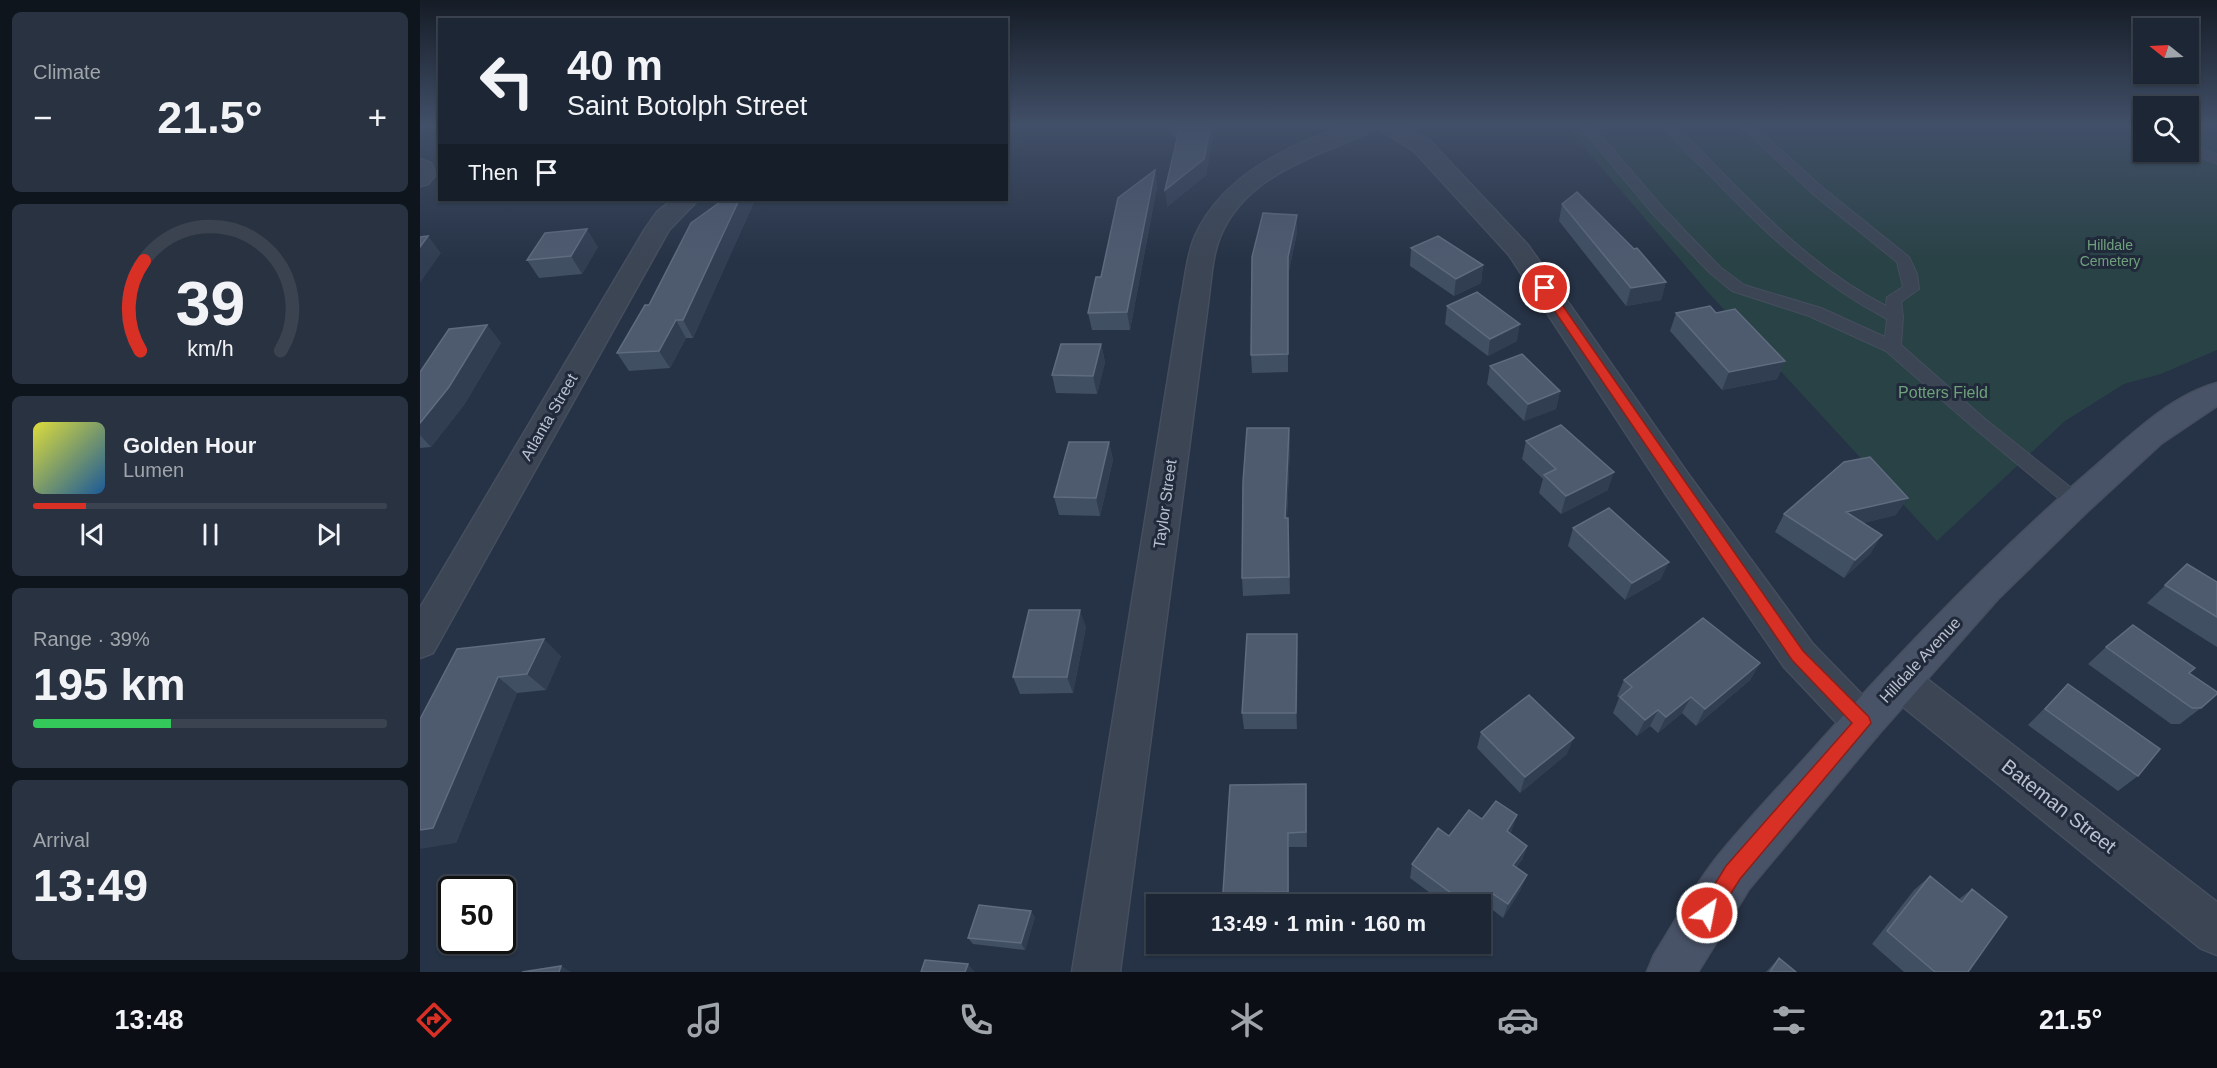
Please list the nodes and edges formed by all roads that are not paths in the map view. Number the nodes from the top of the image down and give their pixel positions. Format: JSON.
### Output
{"nodes":[{"id":1,"x":1270,"y":169,"type":"edge"},
{"id":2,"x":1444,"y":169,"type":"edge"},
{"id":3,"x":1623,"y":169,"type":"edge"},
{"id":4,"x":1711,"y":169,"type":"edge"},
{"id":5,"x":1794,"y":169,"type":"edge"},
{"id":6,"x":685,"y":201,"type":"edge"},
{"id":7,"x":1895,"y":317,"type":"junction"},
{"id":8,"x":1892,"y":347,"type":"junction"},
{"id":9,"x":2217,"y":393,"type":"edge"},
{"id":10,"x":2076,"y":502,"type":"junction"},
{"id":11,"x":420,"y":642,"type":"edge"},
{"id":12,"x":1900,"y":681,"type":"junction"},
{"id":13,"x":1863,"y":723,"type":"junction"},
{"id":14,"x":2217,"y":931,"type":"edge"},
{"id":15,"x":1096,"y":972,"type":"edge"},
{"id":16,"x":1671,"y":972,"type":"edge"}],
"edges":[{"from":1,"to":15,"type":"street","name":"Taylor Street"},
{"from":2,"to":13,"type":"street"},
{"from":3,"to":8,"type":"lane"},
{"from":4,"to":7,"type":"lane"},
{"from":5,"to":7,"type":"lane"},
{"from":6,"to":11,"type":"street","name":"Atlanta Street"},
{"from":7,"to":8,"type":"lane"},
{"from":8,"to":10,"type":"lane"},
{"from":9,"to":10,"type":"main road","name":"Hilldale Avenue"},
{"from":10,"to":12,"type":"main road","name":"Hilldale Avenue"},
{"from":12,"to":13,"type":"main road","name":"Hilldale Avenue"},
{"from":12,"to":14,"type":"street","name":"Bateman Street"},
{"from":13,"to":16,"type":"main road","name":"Hilldale Avenue"}]}
